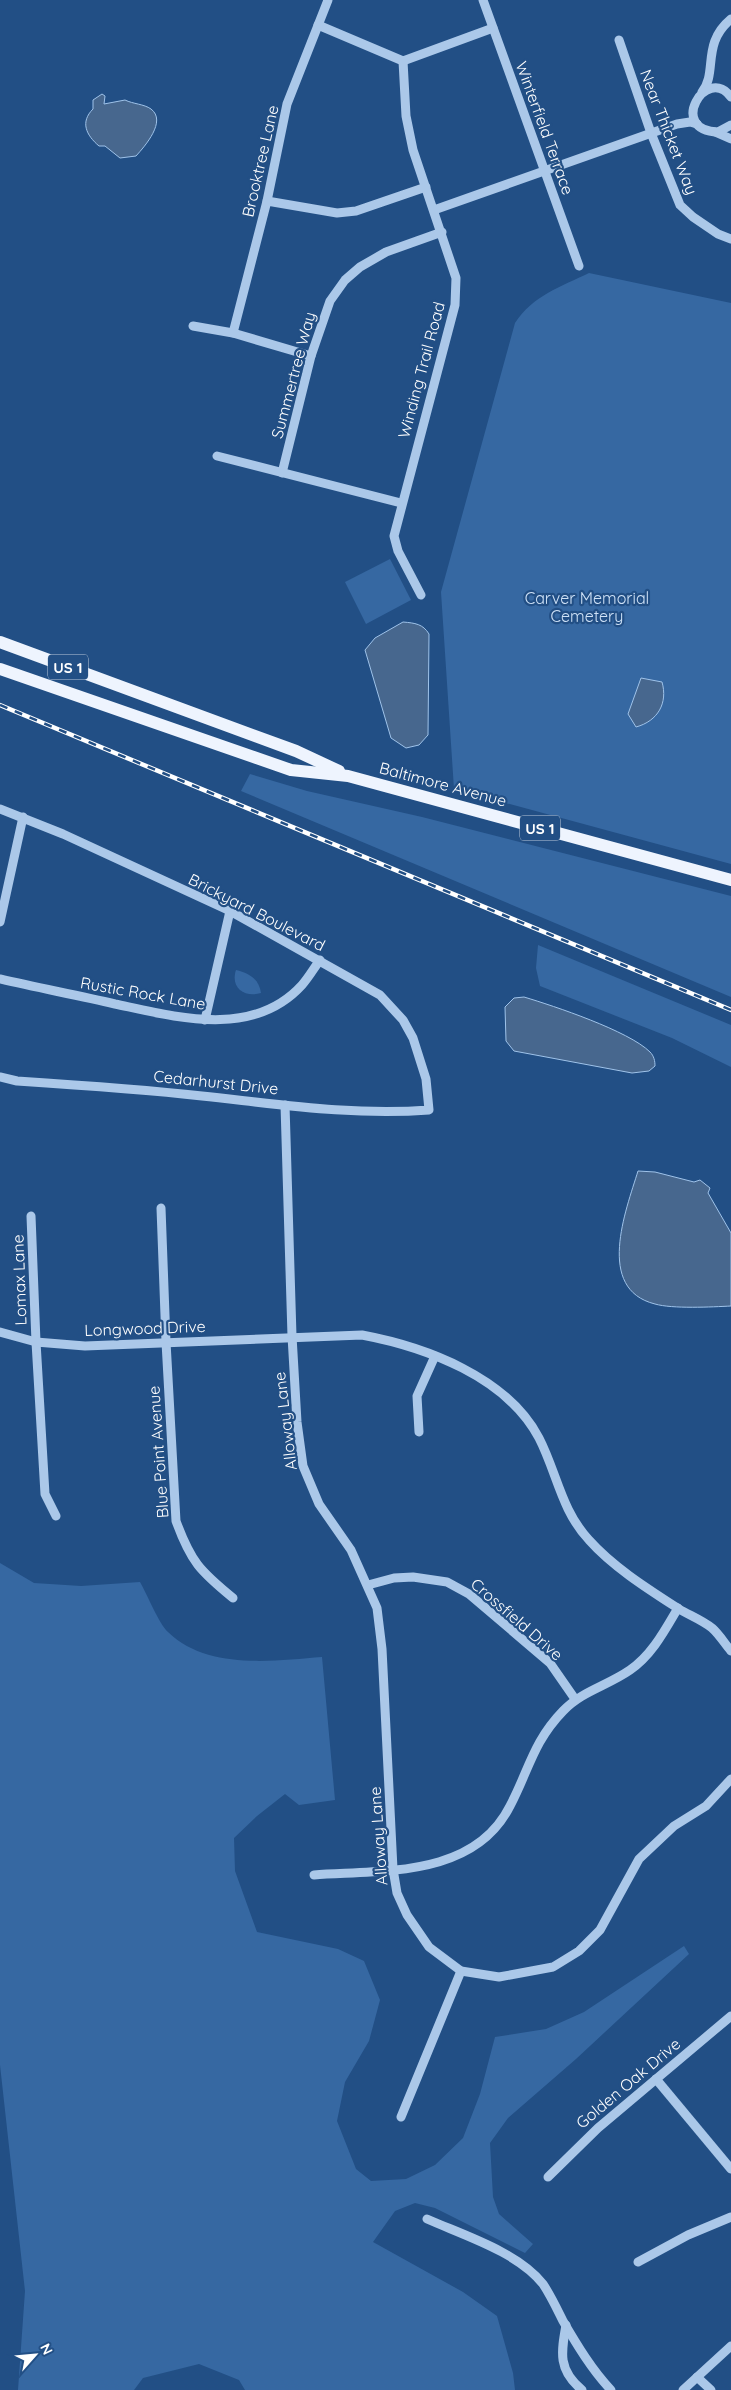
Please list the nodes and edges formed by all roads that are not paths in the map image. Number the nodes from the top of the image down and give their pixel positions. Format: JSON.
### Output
{"nodes":[{"id":1,"x":328,"y":0,"type":"edge"},
{"id":2,"x":483,"y":0,"type":"edge"},
{"id":3,"x":731,"y":19,"type":"edge"},
{"id":4,"x":318,"y":25,"type":"junction"},
{"id":5,"x":492,"y":28,"type":"junction"},
{"id":6,"x":619,"y":40,"type":"dead end"},
{"id":7,"x":403,"y":61,"type":"junction"},
{"id":8,"x":709,"y":77,"type":"junction"},
{"id":9,"x":719,"y":90,"type":"junction"},
{"id":10,"x":702,"y":92,"type":"junction"},
{"id":11,"x":731,"y":97,"type":"edge"},
{"id":12,"x":693,"y":109,"type":"junction"},
{"id":13,"x":677,"y":124,"type":"junction"},
{"id":14,"x":697,"y":124,"type":"junction"},
{"id":15,"x":731,"y":126,"type":"edge"},
{"id":16,"x":651,"y":133,"type":"junction"},
{"id":17,"x":545,"y":171,"type":"junction"},
{"id":18,"x":426,"y":187,"type":"junction"},
{"id":19,"x":267,"y":200,"type":"junction"},
{"id":20,"x":434,"y":210,"type":"junction"},
{"id":21,"x":442,"y":232,"type":"junction"},
{"id":22,"x":731,"y":239,"type":"edge"},
{"id":23,"x":579,"y":266,"type":"dead end"},
{"id":24,"x":192,"y":326,"type":"dead end"},
{"id":25,"x":233,"y":333,"type":"junction"},
{"id":26,"x":311,"y":356,"type":"junction"},
{"id":27,"x":217,"y":456,"type":"dead end"},
{"id":28,"x":282,"y":472,"type":"junction"},
{"id":29,"x":401,"y":504,"type":"junction"},
{"id":30,"x":421,"y":595,"type":"dead end"},
{"id":31,"x":0,"y":642,"type":"edge"},
{"id":32,"x":0,"y":669,"type":"edge"},
{"id":33,"x":348,"y":776,"type":"junction"},
{"id":34,"x":0,"y":810,"type":"edge"},
{"id":35,"x":23,"y":817,"type":"junction"},
{"id":36,"x":731,"y":880,"type":"edge"},
{"id":37,"x":230,"y":911,"type":"junction"},
{"id":38,"x":0,"y":922,"type":"edge"},
{"id":39,"x":320,"y":960,"type":"junction"},
{"id":40,"x":0,"y":979,"type":"edge"},
{"id":41,"x":204,"y":1020,"type":"junction"},
{"id":42,"x":0,"y":1078,"type":"edge"},
{"id":43,"x":285,"y":1105,"type":"junction"},
{"id":44,"x":429,"y":1110,"type":"joint"},
{"id":45,"x":161,"y":1208,"type":"dead end"},
{"id":46,"x":32,"y":1216,"type":"dead end"},
{"id":47,"x":0,"y":1332,"type":"edge"},
{"id":48,"x":292,"y":1336,"type":"junction"},
{"id":49,"x":36,"y":1342,"type":"junction"},
{"id":50,"x":166,"y":1342,"type":"junction"},
{"id":51,"x":435,"y":1356,"type":"junction"},
{"id":52,"x":419,"y":1432,"type":"dead end"},
{"id":53,"x":56,"y":1516,"type":"dead end"},
{"id":54,"x":368,"y":1585,"type":"junction"},
{"id":55,"x":233,"y":1598,"type":"dead end"},
{"id":56,"x":678,"y":1608,"type":"junction"},
{"id":57,"x":731,"y":1651,"type":"edge"},
{"id":58,"x":575,"y":1698,"type":"junction"},
{"id":59,"x":731,"y":1779,"type":"edge"},
{"id":60,"x":393,"y":1869,"type":"junction"},
{"id":61,"x":314,"y":1875,"type":"dead end"},
{"id":62,"x":461,"y":1971,"type":"junction"},
{"id":63,"x":731,"y":2016,"type":"edge"},
{"id":64,"x":656,"y":2079,"type":"junction"},
{"id":65,"x":401,"y":2117,"type":"dead end"},
{"id":66,"x":731,"y":2169,"type":"edge"},
{"id":67,"x":548,"y":2177,"type":"dead end"},
{"id":68,"x":731,"y":2217,"type":"edge"},
{"id":69,"x":427,"y":2220,"type":"dead end"},
{"id":70,"x":638,"y":2262,"type":"dead end"},
{"id":71,"x":566,"y":2325,"type":"junction"},
{"id":72,"x":731,"y":2346,"type":"edge"},
{"id":73,"x":697,"y":2377,"type":"junction"},
{"id":74,"x":582,"y":2390,"type":"edge"},
{"id":75,"x":611,"y":2390,"type":"edge"},
{"id":76,"x":683,"y":2390,"type":"edge"},
{"id":77,"x":711,"y":2390,"type":"edge"}],
"edges":[{"from":1,"to":4,"type":"street","name":"Brooktree Lane"},
{"from":2,"to":5,"type":"street","name":"Winterfield Terrace"},
{"from":3,"to":8,"type":"street"},
{"from":4,"to":7,"type":"street"},
{"from":4,"to":19,"type":"street","name":"Brooktree Lane"},
{"from":5,"to":7,"type":"street"},
{"from":5,"to":17,"type":"street","name":"Winterfield Terrace"},
{"from":6,"to":16,"type":"street","name":"Near Thicket Way"},
{"from":7,"to":18,"type":"street","name":"Winding Trail Road"},
{"from":8,"to":9,"type":"street"},
{"from":8,"to":10,"type":"street"},
{"from":9,"to":10,"type":"street"},
{"from":9,"to":11,"type":"street"},
{"from":10,"to":12,"type":"street"},
{"from":12,"to":13,"type":"street"},
{"from":12,"to":14,"type":"street"},
{"from":13,"to":14,"type":"street"},
{"from":13,"to":16,"type":"street"},
{"from":14,"to":15,"type":"street"},
{"from":16,"to":17,"type":"street"},
{"from":16,"to":22,"type":"street","name":"Near Thicket Way"},
{"from":17,"to":20,"type":"street"},
{"from":17,"to":23,"type":"street","name":"Winterfield Terrace"},
{"from":18,"to":19,"type":"street"},
{"from":18,"to":20,"type":"street","name":"Winding Trail Road"},
{"from":19,"to":25,"type":"street","name":"Brooktree Lane"},
{"from":20,"to":21,"type":"street","name":"Winding Trail Road"},
{"from":21,"to":26,"type":"street","name":"Summertree Way"},
{"from":21,"to":29,"type":"street","name":"Winding Trail Road"},
{"from":24,"to":25,"type":"street"},
{"from":25,"to":26,"type":"street"},
{"from":26,"to":28,"type":"street","name":"Summertree Way"},
{"from":27,"to":28,"type":"street"},
{"from":28,"to":29,"type":"street"},
{"from":29,"to":30,"type":"street","name":"Winding Trail Road"},
{"from":31,"to":33,"type":"main road","name":"Baltimore Avenue","number":"US 1"},
{"from":32,"to":33,"type":"main road","name":"Baltimore Avenue","number":"US 1"},
{"from":33,"to":36,"type":"main road","name":"Baltimore Avenue","number":"US 1"},
{"from":34,"to":35,"type":"street","name":"Brickyard Boulevard"},
{"from":35,"to":37,"type":"street","name":"Brickyard Boulevard"},
{"from":35,"to":38,"type":"street"},
{"from":37,"to":39,"type":"street","name":"Brickyard Boulevard"},
{"from":37,"to":41,"type":"street"},
{"from":39,"to":41,"type":"street","name":"Rustic Rock Lane"},
{"from":39,"to":44,"type":"street","name":"Brickyard Boulevard"},
{"from":40,"to":41,"type":"street","name":"Rustic Rock Lane"},
{"from":42,"to":43,"type":"street","name":"Cedarhurst Drive"},
{"from":43,"to":44,"type":"street","name":"Cedarhurst Drive"},
{"from":43,"to":48,"type":"street","name":"Alloway Lane"},
{"from":45,"to":50,"type":"street","name":"Blue Point Avenue"},
{"from":46,"to":49,"type":"street","name":"Lomax Lane"},
{"from":47,"to":49,"type":"street","name":"Longwood Drive"},
{"from":48,"to":50,"type":"street","name":"Longwood Drive"},
{"from":48,"to":51,"type":"street"},
{"from":48,"to":54,"type":"street","name":"Alloway Lane"},
{"from":49,"to":50,"type":"street","name":"Longwood Drive"},
{"from":49,"to":53,"type":"street","name":"Lomax Lane"},
{"from":50,"to":55,"type":"street","name":"Blue Point Avenue"},
{"from":51,"to":52,"type":"street"},
{"from":51,"to":56,"type":"street"},
{"from":54,"to":58,"type":"street","name":"Crossfield Drive"},
{"from":54,"to":60,"type":"street","name":"Alloway Lane"},
{"from":56,"to":57,"type":"street"},
{"from":56,"to":58,"type":"street"},
{"from":58,"to":60,"type":"street"},
{"from":59,"to":62,"type":"street","name":"Alloway Lane"},
{"from":60,"to":61,"type":"street"},
{"from":60,"to":62,"type":"street","name":"Alloway Lane"},
{"from":62,"to":65,"type":"street"},
{"from":63,"to":64,"type":"street","name":"Golden Oak Drive"},
{"from":64,"to":66,"type":"street"},
{"from":64,"to":67,"type":"street","name":"Golden Oak Drive"},
{"from":68,"to":70,"type":"street"},
{"from":69,"to":71,"type":"street"},
{"from":71,"to":74,"type":"street"},
{"from":71,"to":75,"type":"street"},
{"from":72,"to":73,"type":"street"},
{"from":73,"to":76,"type":"street"},
{"from":73,"to":77,"type":"street"}]}
